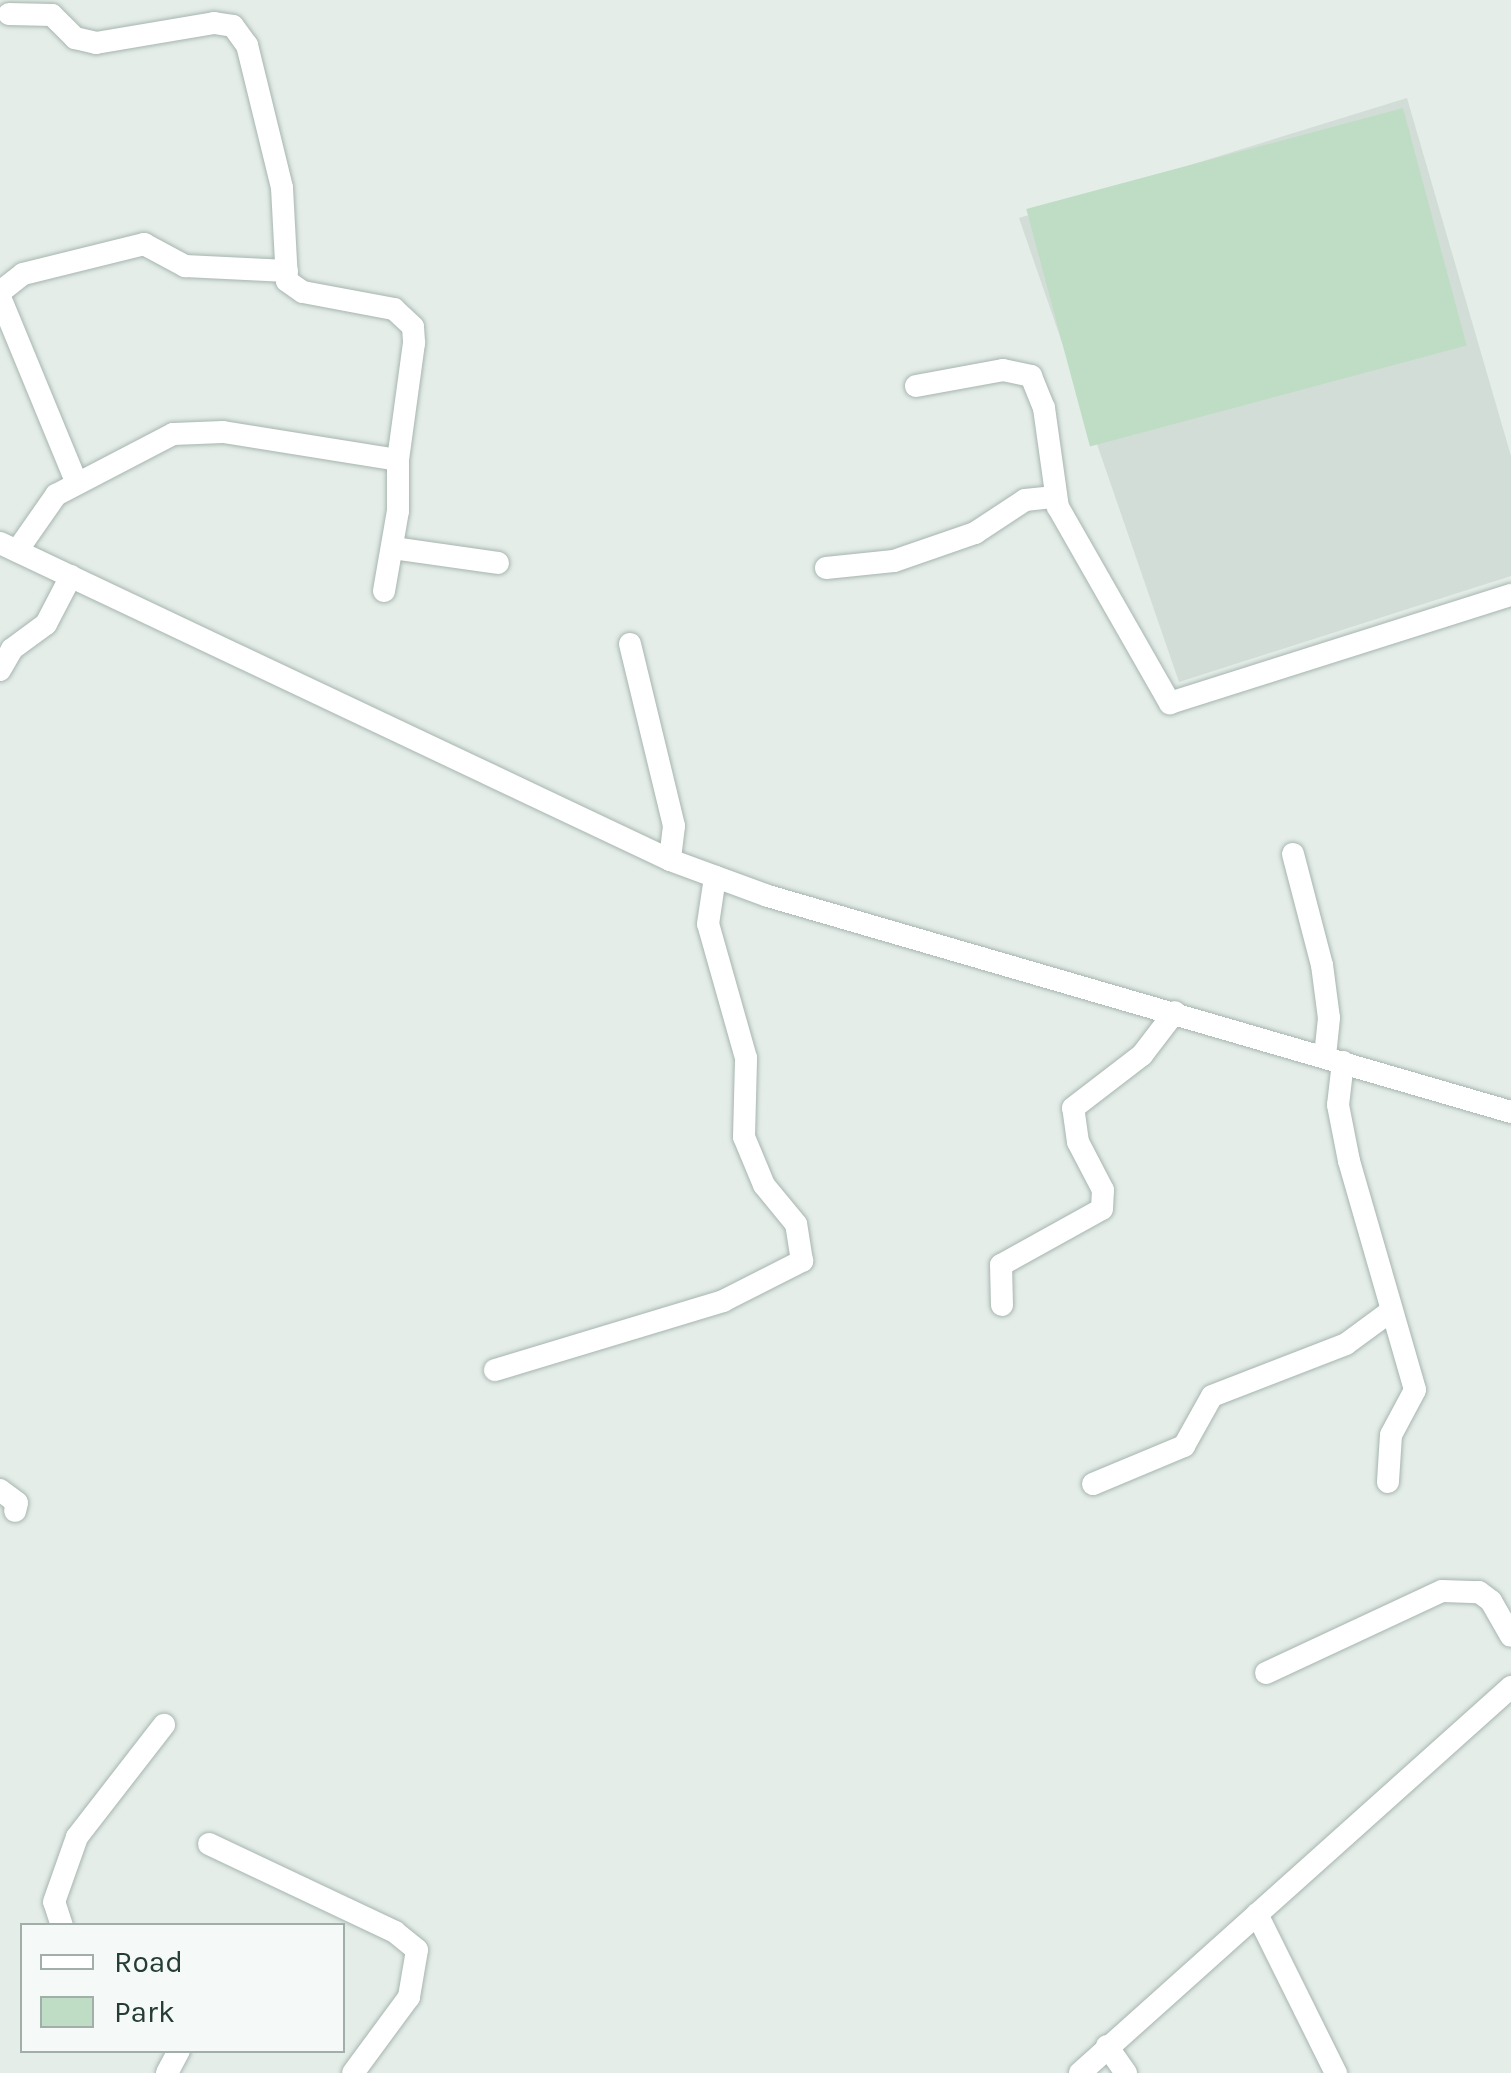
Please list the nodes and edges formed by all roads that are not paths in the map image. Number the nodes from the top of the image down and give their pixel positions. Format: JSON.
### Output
{"nodes":[{"id":1,"x":8,"y":13,"type":"edge"},
{"id":2,"x":287,"y":271,"type":"junction"},
{"id":3,"x":0,"y":294,"type":"edge"},
{"id":4,"x":916,"y":386,"type":"dead end"},
{"id":5,"x":398,"y":460,"type":"junction"},
{"id":6,"x":76,"y":481,"type":"junction"},
{"id":7,"x":1055,"y":497,"type":"junction"},
{"id":8,"x":9,"y":547,"type":"edge"},
{"id":9,"x":393,"y":548,"type":"junction"},
{"id":10,"x":498,"y":563,"type":"dead end"},
{"id":11,"x":826,"y":568,"type":"dead end"},
{"id":12,"x":71,"y":576,"type":"junction"},
{"id":13,"x":384,"y":591,"type":"dead end"},
{"id":14,"x":1511,"y":595,"type":"edge"},
{"id":15,"x":630,"y":644,"type":"dead end"},
{"id":16,"x":0,"y":670,"type":"edge"},
{"id":17,"x":1293,"y":854,"type":"dead end"},
{"id":18,"x":670,"y":860,"type":"junction"},
{"id":19,"x":715,"y":876,"type":"junction"},
{"id":20,"x":1175,"y":1012,"type":"junction"},
{"id":21,"x":1334,"y":1059,"type":"junction"},
{"id":22,"x":1511,"y":1112,"type":"edge"},
{"id":23,"x":1002,"y":1306,"type":"dead end"},
{"id":24,"x":1391,"y":1311,"type":"junction"},
{"id":25,"x":495,"y":1370,"type":"dead end"},
{"id":26,"x":1388,"y":1482,"type":"dead end"},
{"id":27,"x":1093,"y":1484,"type":"dead end"},
{"id":28,"x":0,"y":1490,"type":"edge"},
{"id":29,"x":15,"y":1511,"type":"dead end"},
{"id":30,"x":1511,"y":1636,"type":"edge"},
{"id":31,"x":1266,"y":1672,"type":"dead end"},
{"id":32,"x":1511,"y":1687,"type":"edge"},
{"id":33,"x":164,"y":1726,"type":"dead end"},
{"id":34,"x":210,"y":1844,"type":"dead end"},
{"id":35,"x":1257,"y":1914,"type":"junction"},
{"id":36,"x":61,"y":1923,"type":"edge"},
{"id":37,"x":1107,"y":2046,"type":"junction"},
{"id":38,"x":353,"y":2073,"type":"edge"},
{"id":39,"x":1080,"y":2073,"type":"edge"},
{"id":40,"x":1126,"y":2073,"type":"edge"},
{"id":41,"x":1336,"y":2073,"type":"edge"}],
"edges":[{"from":1,"to":2,"type":"street"},
{"from":2,"to":3,"type":"street"},
{"from":2,"to":5,"type":"street"},
{"from":3,"to":6,"type":"street"},
{"from":4,"to":7,"type":"street"},
{"from":5,"to":6,"type":"street"},
{"from":5,"to":9,"type":"street"},
{"from":6,"to":8,"type":"street"},
{"from":7,"to":11,"type":"street"},
{"from":7,"to":14,"type":"street"},
{"from":8,"to":12,"type":"street"},
{"from":9,"to":10,"type":"street"},
{"from":9,"to":13,"type":"street"},
{"from":12,"to":16,"type":"street"},
{"from":12,"to":18,"type":"street"},
{"from":15,"to":18,"type":"street"},
{"from":17,"to":21,"type":"street"},
{"from":18,"to":19,"type":"street"},
{"from":19,"to":20,"type":"street"},
{"from":19,"to":25,"type":"street"},
{"from":20,"to":21,"type":"street"},
{"from":20,"to":23,"type":"street"},
{"from":21,"to":22,"type":"street"},
{"from":21,"to":24,"type":"street"},
{"from":24,"to":26,"type":"street"},
{"from":24,"to":27,"type":"street"},
{"from":28,"to":29,"type":"street"},
{"from":30,"to":31,"type":"street"},
{"from":32,"to":35,"type":"street"},
{"from":33,"to":36,"type":"street"},
{"from":34,"to":38,"type":"street"},
{"from":35,"to":37,"type":"street"},
{"from":35,"to":41,"type":"street"},
{"from":37,"to":39,"type":"street"},
{"from":37,"to":40,"type":"street"}]}
